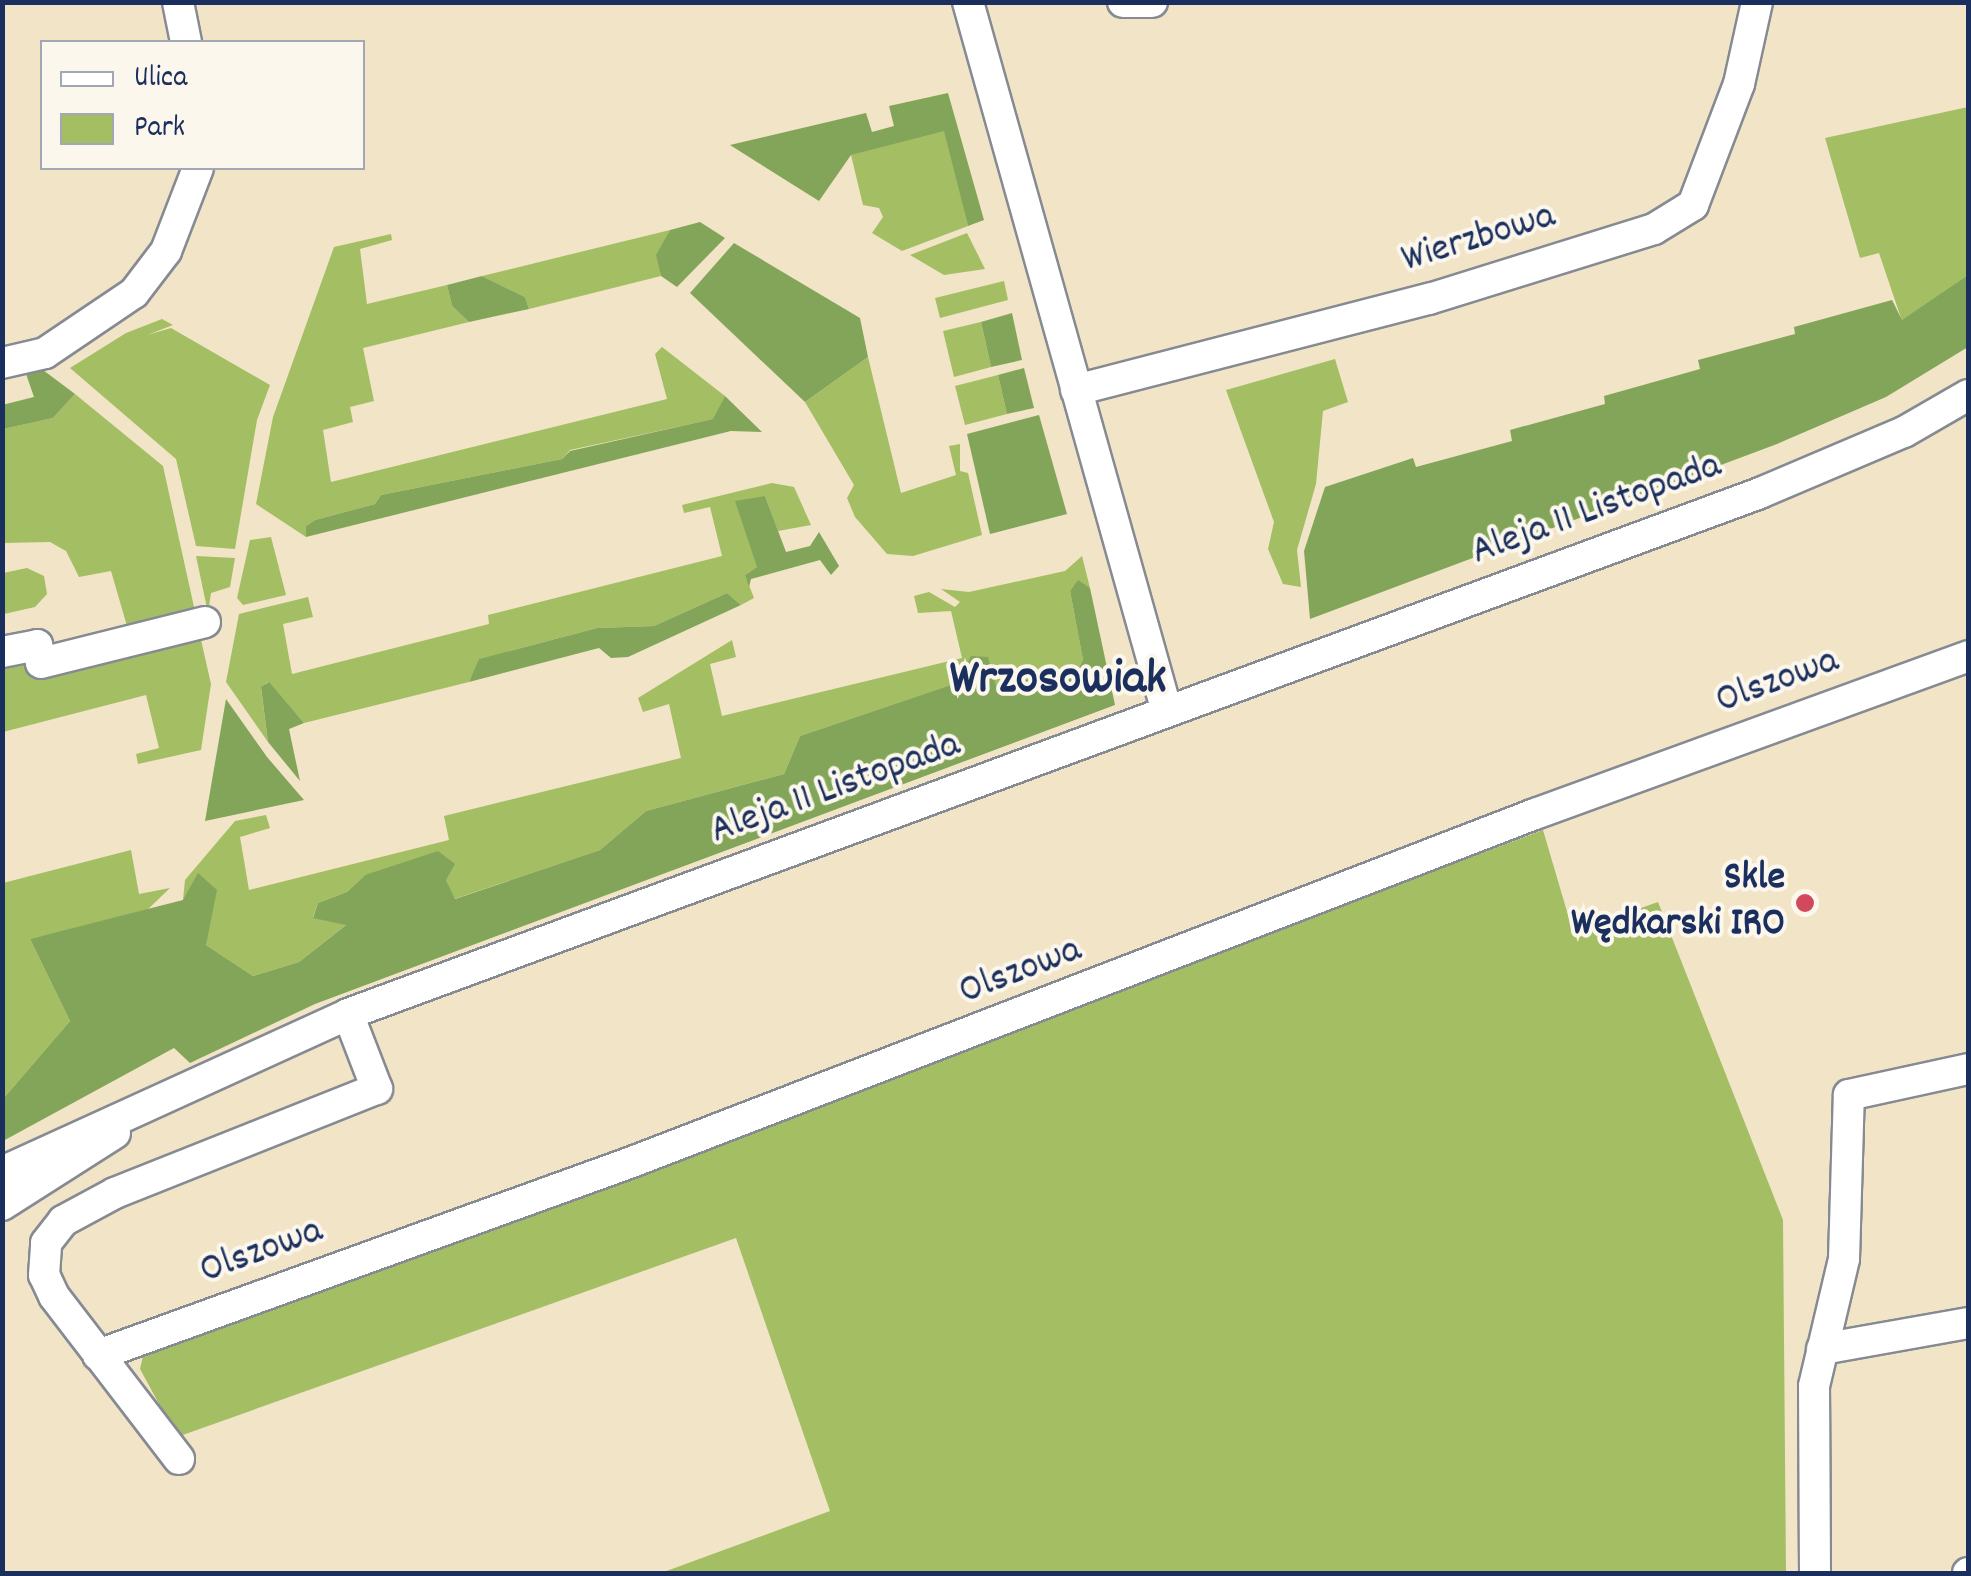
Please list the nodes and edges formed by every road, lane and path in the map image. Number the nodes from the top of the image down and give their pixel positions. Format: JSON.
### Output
{"nodes":[{"id":1,"x":178,"y":2,"type":"edge"},
{"id":2,"x":968,"y":2,"type":"edge"},
{"id":3,"x":1123,"y":2,"type":"edge"},
{"id":4,"x":1152,"y":2,"type":"edge"},
{"id":5,"x":1757,"y":2,"type":"edge"},
{"id":6,"x":186,"y":40,"type":"edge"},
{"id":7,"x":197,"y":170,"type":"edge"},
{"id":8,"x":2,"y":363,"type":"edge"},
{"id":9,"x":1076,"y":390,"type":"junction"},
{"id":10,"x":1968,"y":394,"type":"edge"},
{"id":11,"x":205,"y":622,"type":"dead end"},
{"id":12,"x":2,"y":652,"type":"edge"},
{"id":13,"x":1968,"y":656,"type":"edge"},
{"id":14,"x":1167,"y":712,"type":"junction"},
{"id":15,"x":348,"y":1014,"type":"junction"},
{"id":16,"x":1968,"y":1068,"type":"edge"},
{"id":17,"x":180,"y":1091,"type":"junction"},
{"id":18,"x":2,"y":1172,"type":"edge"},
{"id":19,"x":2,"y":1205,"type":"edge"},
{"id":20,"x":1968,"y":1323,"type":"edge"},
{"id":21,"x":1822,"y":1349,"type":"junction"},
{"id":22,"x":98,"y":1355,"type":"junction"},
{"id":23,"x":178,"y":1459,"type":"dead end"},
{"id":24,"x":1815,"y":1574,"type":"edge"}],
"edges":[{"from":1,"to":6,"type":"street"},
{"from":2,"to":9,"type":"street"},
{"from":3,"to":4,"type":"street"},
{"from":5,"to":9,"type":"street","name":"Wierzbowa"},
{"from":7,"to":8,"type":"street"},
{"from":9,"to":14,"type":"street"},
{"from":10,"to":14,"type":"street","name":"Aleja 11 Listopada"},
{"from":11,"to":12,"type":"street"},
{"from":13,"to":22,"type":"street","name":"Olszowa"},
{"from":14,"to":15,"type":"street","name":"Aleja 11 Listopada"},
{"from":15,"to":17,"type":"street","name":"Aleja 11 Listopada"},
{"from":15,"to":22,"type":"street"},
{"from":16,"to":21,"type":"street"},
{"from":17,"to":18,"type":"street","name":"Aleja 11 Listopada"},
{"from":17,"to":19,"type":"street","name":"Aleja 11 Listopada"},
{"from":20,"to":21,"type":"street"},
{"from":21,"to":24,"type":"street"},
{"from":22,"to":23,"type":"street"}]}
